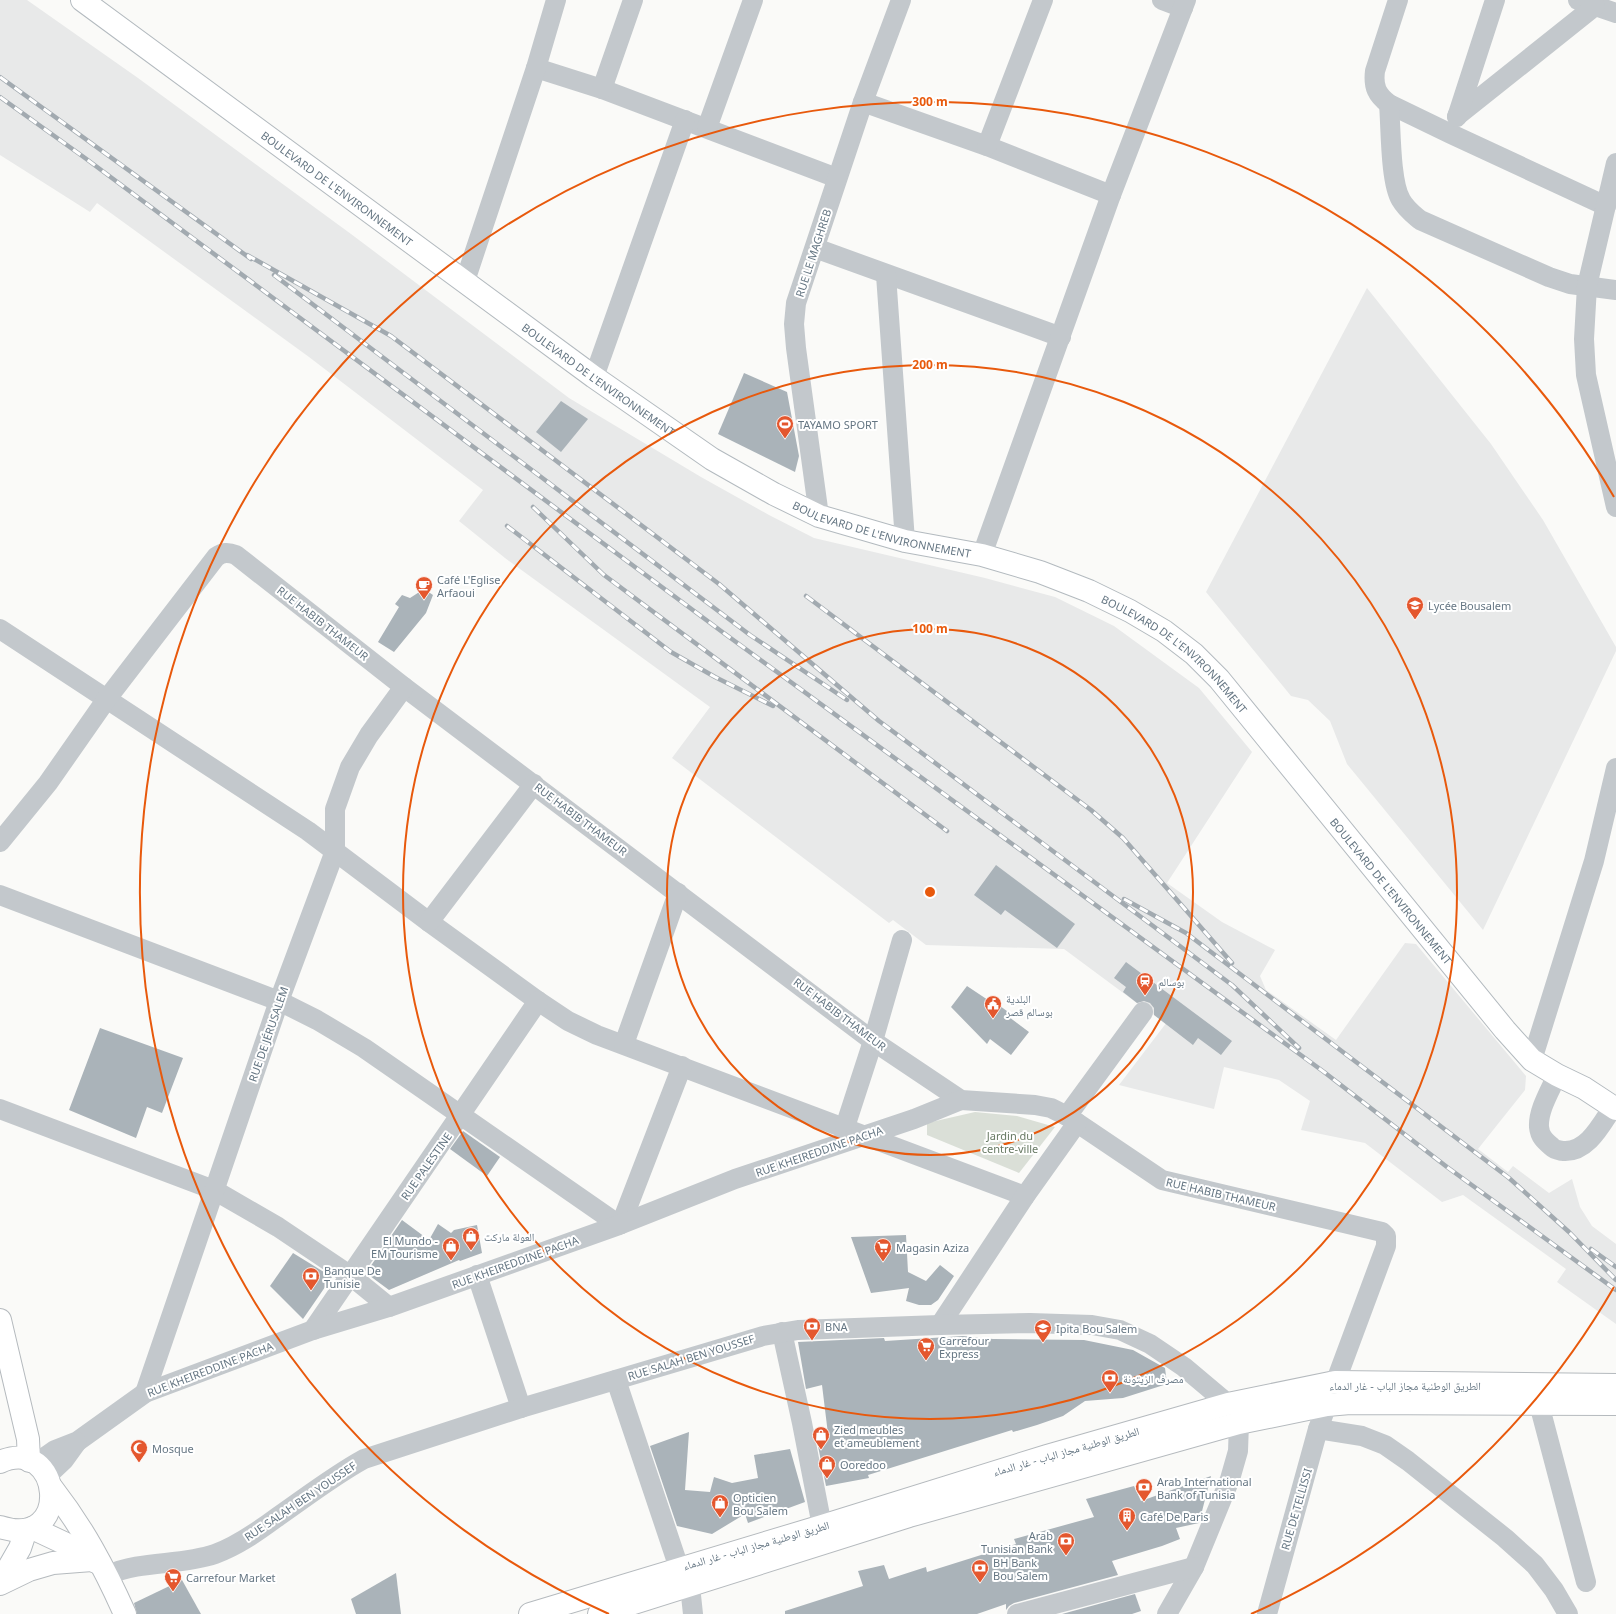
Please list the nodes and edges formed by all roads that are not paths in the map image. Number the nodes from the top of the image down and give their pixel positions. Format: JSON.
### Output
{"nodes":[{"id":1,"x":82,"y":0,"type":"edge"},
{"id":2,"x":556,"y":0,"type":"edge"},
{"id":3,"x":633,"y":0,"type":"edge"},
{"id":4,"x":753,"y":0,"type":"edge"},
{"id":5,"x":901,"y":0,"type":"edge"},
{"id":6,"x":1043,"y":0,"type":"edge"},
{"id":7,"x":1162,"y":0,"type":"edge"},
{"id":8,"x":1398,"y":0,"type":"edge"},
{"id":9,"x":1496,"y":0,"type":"edge"},
{"id":10,"x":1586,"y":3,"type":"edge"},
{"id":11,"x":1184,"y":4,"type":"edge"},
{"id":12,"x":1616,"y":13,"type":"edge"},
{"id":13,"x":536,"y":68,"type":"junction"},
{"id":14,"x":602,"y":89,"type":"junction"},
{"id":15,"x":863,"y":102,"type":"junction"},
{"id":16,"x":1389,"y":104,"type":"junction"},
{"id":17,"x":685,"y":120,"type":"junction"},
{"id":18,"x":1454,"y":125,"type":"junction"},
{"id":19,"x":707,"y":128,"type":"junction"},
{"id":20,"x":987,"y":146,"type":"junction"},
{"id":21,"x":1616,"y":163,"type":"edge"},
{"id":22,"x":837,"y":178,"type":"junction"},
{"id":23,"x":1111,"y":195,"type":"junction"},
{"id":24,"x":1606,"y":206,"type":"junction"},
{"id":25,"x":815,"y":248,"type":"junction"},
{"id":26,"x":886,"y":275,"type":"junction"},
{"id":27,"x":465,"y":282,"type":"junction"},
{"id":28,"x":1587,"y":286,"type":"junction"},
{"id":29,"x":1616,"y":290,"type":"edge"},
{"id":30,"x":1061,"y":337,"type":"junction"},
{"id":31,"x":594,"y":377,"type":"junction"},
{"id":32,"x":1599,"y":429,"type":"junction"},
{"id":33,"x":1616,"y":441,"type":"edge"},
{"id":34,"x":1616,"y":507,"type":"edge"},
{"id":35,"x":819,"y":516,"type":"junction"},
{"id":36,"x":905,"y":541,"type":"junction"},
{"id":37,"x":982,"y":555,"type":"junction"},
{"id":38,"x":0,"y":630,"type":"edge"},
{"id":39,"x":404,"y":687,"type":"junction"},
{"id":40,"x":106,"y":700,"type":"junction"},
{"id":41,"x":1616,"y":768,"type":"edge"},
{"id":42,"x":534,"y":784,"type":"junction"},
{"id":43,"x":0,"y":842,"type":"edge"},
{"id":44,"x":336,"y":851,"type":"junction"},
{"id":45,"x":678,"y":893,"type":"junction"},
{"id":46,"x":0,"y":895,"type":"edge"},
{"id":47,"x":429,"y":922,"type":"junction"},
{"id":48,"x":902,"y":940,"type":"dead end"},
{"id":49,"x":279,"y":1001,"type":"junction"},
{"id":50,"x":538,"y":1001,"type":"junction"},
{"id":51,"x":1142,"y":1012,"type":"dead end"},
{"id":52,"x":873,"y":1041,"type":"junction"},
{"id":53,"x":624,"y":1044,"type":"junction"},
{"id":54,"x":1532,"y":1060,"type":"junction"},
{"id":55,"x":682,"y":1066,"type":"junction"},
{"id":56,"x":1557,"y":1075,"type":"junction"},
{"id":57,"x":961,"y":1100,"type":"junction"},
{"id":58,"x":1614,"y":1108,"type":"edge"},
{"id":59,"x":0,"y":1109,"type":"edge"},
{"id":60,"x":461,"y":1115,"type":"junction"},
{"id":61,"x":1072,"y":1120,"type":"junction"},
{"id":62,"x":845,"y":1127,"type":"junction"},
{"id":63,"x":866,"y":1135,"type":"junction"},
{"id":64,"x":214,"y":1190,"type":"junction"},
{"id":65,"x":1024,"y":1196,"type":"junction"},
{"id":66,"x":620,"y":1224,"type":"junction"},
{"id":67,"x":477,"y":1275,"type":"junction"},
{"id":68,"x":351,"y":1276,"type":"junction"},
{"id":69,"x":389,"y":1307,"type":"junction"},
{"id":70,"x":0,"y":1320,"type":"edge"},
{"id":71,"x":940,"y":1325,"type":"junction"},
{"id":72,"x":313,"y":1330,"type":"junction"},
{"id":73,"x":782,"y":1332,"type":"junction"},
{"id":74,"x":616,"y":1380,"type":"junction"},
{"id":75,"x":1335,"y":1382,"type":"junction"},
{"id":76,"x":1616,"y":1386,"type":"edge"},
{"id":77,"x":145,"y":1393,"type":"junction"},
{"id":78,"x":1228,"y":1404,"type":"junction"},
{"id":79,"x":1539,"y":1404,"type":"junction"},
{"id":80,"x":1616,"y":1404,"type":"edge"},
{"id":81,"x":1327,"y":1405,"type":"junction"},
{"id":82,"x":521,"y":1408,"type":"junction"},
{"id":83,"x":22,"y":1416,"type":"junction"},
{"id":84,"x":1239,"y":1423,"type":"junction"},
{"id":85,"x":1318,"y":1430,"type":"junction"},
{"id":86,"x":1047,"y":1456,"type":"junction"},
{"id":87,"x":4,"y":1460,"type":"edge"},
{"id":88,"x":41,"y":1472,"type":"junction"},
{"id":89,"x":1052,"y":1477,"type":"junction"},
{"id":90,"x":822,"y":1526,"type":"junction"},
{"id":91,"x":0,"y":1527,"type":"edge"},
{"id":92,"x":29,"y":1529,"type":"junction"},
{"id":93,"x":101,"y":1567,"type":"junction"},
{"id":94,"x":1194,"y":1567,"type":"junction"},
{"id":95,"x":685,"y":1577,"type":"junction"},
{"id":96,"x":1586,"y":1582,"type":"dead end"},
{"id":97,"x":0,"y":1583,"type":"edge"},
{"id":98,"x":125,"y":1614,"type":"edge"},
{"id":99,"x":530,"y":1614,"type":"edge"},
{"id":100,"x":599,"y":1614,"type":"edge"},
{"id":101,"x":693,"y":1614,"type":"edge"},
{"id":102,"x":1017,"y":1614,"type":"edge"},
{"id":103,"x":1167,"y":1614,"type":"edge"},
{"id":104,"x":1267,"y":1614,"type":"edge"},
{"id":105,"x":1568,"y":1614,"type":"edge"}],
"edges":[{"from":1,"to":27,"type":"main road","name":"BOULEVARD DE L'ENVIRONNEMENT"},
{"from":2,"to":13,"type":"street"},
{"from":3,"to":14,"type":"street"},
{"from":4,"to":19,"type":"street"},
{"from":5,"to":15,"type":"street","name":"RUE LE MAGHREB"},
{"from":6,"to":20,"type":"street"},
{"from":7,"to":11,"type":"street"},
{"from":8,"to":16,"type":"street"},
{"from":9,"to":18,"type":"street"},
{"from":10,"to":12,"type":"street"},
{"from":10,"to":18,"type":"street"},
{"from":11,"to":23,"type":"street"},
{"from":13,"to":14,"type":"street"},
{"from":13,"to":27,"type":"street"},
{"from":14,"to":17,"type":"street"},
{"from":15,"to":20,"type":"street"},
{"from":15,"to":22,"type":"street","name":"RUE LE MAGHREB"},
{"from":16,"to":18,"type":"street"},
{"from":16,"to":28,"type":"street"},
{"from":17,"to":19,"type":"street"},
{"from":17,"to":31,"type":"street"},
{"from":18,"to":24,"type":"street"},
{"from":19,"to":22,"type":"street"},
{"from":20,"to":23,"type":"street"},
{"from":21,"to":24,"type":"street"},
{"from":22,"to":25,"type":"street","name":"RUE LE MAGHREB"},
{"from":23,"to":30,"type":"street"},
{"from":24,"to":28,"type":"street"},
{"from":25,"to":26,"type":"street"},
{"from":25,"to":35,"type":"street","name":"RUE LE MAGHREB"},
{"from":26,"to":30,"type":"street"},
{"from":26,"to":36,"type":"street"},
{"from":27,"to":31,"type":"main road","name":"BOULEVARD DE L'ENVIRONNEMENT"},
{"from":28,"to":29,"type":"street"},
{"from":28,"to":32,"type":"street"},
{"from":30,"to":37,"type":"street"},
{"from":31,"to":35,"type":"main road","name":"BOULEVARD DE L'ENVIRONNEMENT"},
{"from":32,"to":33,"type":"street"},
{"from":32,"to":34,"type":"street"},
{"from":35,"to":36,"type":"main road","name":"BOULEVARD DE L'ENVIRONNEMENT"},
{"from":36,"to":37,"type":"main road","name":"BOULEVARD DE L'ENVIRONNEMENT"},
{"from":37,"to":54,"type":"main road","name":"BOULEVARD DE L'ENVIRONNEMENT"},
{"from":38,"to":40,"type":"street"},
{"from":39,"to":40,"type":"street","name":"RUE HABIB THAMEUR"},
{"from":39,"to":42,"type":"street","name":"RUE HABIB THAMEUR"},
{"from":39,"to":44,"type":"street","name":"RUE DE JÉRUSALEM"},
{"from":40,"to":43,"type":"street"},
{"from":40,"to":44,"type":"street"},
{"from":41,"to":54,"type":"street"},
{"from":42,"to":45,"type":"street","name":"RUE HABIB THAMEUR"},
{"from":42,"to":47,"type":"street"},
{"from":44,"to":47,"type":"street"},
{"from":44,"to":49,"type":"street","name":"RUE DE JÉRUSALEM"},
{"from":45,"to":52,"type":"street","name":"RUE HABIB THAMEUR"},
{"from":45,"to":53,"type":"street"},
{"from":46,"to":49,"type":"street"},
{"from":47,"to":50,"type":"street"},
{"from":48,"to":52,"type":"street"},
{"from":49,"to":60,"type":"street"},
{"from":49,"to":64,"type":"street","name":"RUE DE JÉRUSALEM"},
{"from":50,"to":53,"type":"street"},
{"from":50,"to":60,"type":"street","name":"RUE PALESTINE"},
{"from":51,"to":61,"type":"street"},
{"from":52,"to":57,"type":"street","name":"RUE HABIB THAMEUR"},
{"from":52,"to":62,"type":"street"},
{"from":53,"to":55,"type":"street"},
{"from":54,"to":56,"type":"main road","name":"BOULEVARD DE L'ENVIRONNEMENT"},
{"from":55,"to":62,"type":"street"},
{"from":55,"to":66,"type":"street"},
{"from":56,"to":58,"type":"main road","name":"BOULEVARD DE L'ENVIRONNEMENT"},
{"from":56,"to":58,"type":"street"},
{"from":57,"to":61,"type":"street","name":"RUE HABIB THAMEUR"},
{"from":57,"to":63,"type":"street","name":"RUE KHEIREDDINE PACHA"},
{"from":59,"to":64,"type":"street"},
{"from":60,"to":66,"type":"street"},
{"from":60,"to":68,"type":"street","name":"RUE PALESTINE"},
{"from":61,"to":65,"type":"street"},
{"from":61,"to":75,"type":"street","name":"RUE HABIB THAMEUR"},
{"from":62,"to":63,"type":"street"},
{"from":63,"to":65,"type":"street"},
{"from":63,"to":66,"type":"street","name":"RUE KHEIREDDINE PACHA"},
{"from":64,"to":68,"type":"street"},
{"from":64,"to":77,"type":"street","name":"RUE DE JÉRUSALEM"},
{"from":65,"to":71,"type":"street"},
{"from":66,"to":67,"type":"street","name":"RUE KHEIREDDINE PACHA"},
{"from":67,"to":69,"type":"street","name":"RUE KHEIREDDINE PACHA"},
{"from":67,"to":82,"type":"street"},
{"from":68,"to":69,"type":"street"},
{"from":68,"to":72,"type":"street","name":"RUE PALESTINE"},
{"from":69,"to":72,"type":"street","name":"RUE KHEIREDDINE PACHA"},
{"from":70,"to":83,"type":"main road"},
{"from":71,"to":73,"type":"street","name":"RUE SALAH BEN YOUSSEF"},
{"from":71,"to":78,"type":"street","name":"RUE SALAH BEN YOUSSEF"},
{"from":72,"to":77,"type":"street","name":"RUE KHEIREDDINE PACHA"},
{"from":73,"to":74,"type":"street","name":"RUE SALAH BEN YOUSSEF"},
{"from":73,"to":90,"type":"street"},
{"from":74,"to":82,"type":"street","name":"RUE SALAH BEN YOUSSEF"},
{"from":74,"to":95,"type":"street"},
{"from":75,"to":76,"type":"main road","name":"الطريق الوطنية مجاز الباب - غار الدماء"},
{"from":75,"to":78,"type":"main road","name":"الطريق الوطنية مجاز الباب - غار الدماء"},
{"from":75,"to":81,"type":"street","name":"RUE DE TELLISSI"},
{"from":77,"to":88,"type":"street","name":"RUE KHEIREDDINE PACHA"},
{"from":78,"to":84,"type":"street","name":"RUE SALAH BEN YOUSSEF"},
{"from":78,"to":86,"type":"main road","name":"الطريق الوطنية مجاز الباب - غار الدماء"},
{"from":79,"to":80,"type":"main road","name":"الطريق الوطنية مجاز الباب - غار الدماء"},
{"from":79,"to":81,"type":"main road","name":"الطريق الوطنية مجاز الباب - غار الدماء"},
{"from":79,"to":96,"type":"street"},
{"from":81,"to":84,"type":"main road","name":"الطريق الوطنية مجاز الباب - غار الدماء"},
{"from":81,"to":85,"type":"street","name":"RUE DE TELLISSI"},
{"from":82,"to":93,"type":"street","name":"RUE SALAH BEN YOUSSEF"},
{"from":83,"to":87,"type":"main road"},
{"from":83,"to":88,"type":"main road"},
{"from":84,"to":89,"type":"main road","name":"الطريق الوطنية مجاز الباب - غار الدماء"},
{"from":84,"to":94,"type":"street"},
{"from":85,"to":104,"type":"street","name":"RUE DE TELLISSI"},
{"from":85,"to":105,"type":"street"},
{"from":86,"to":89,"type":"main road"},
{"from":86,"to":90,"type":"main road","name":"الطريق الوطنية مجاز الباب - غار الدماء"},
{"from":87,"to":88,"type":"main road"},
{"from":88,"to":92,"type":"main road"},
{"from":88,"to":93,"type":"main road"},
{"from":89,"to":95,"type":"main road","name":"الطريق الوطنية مجاز الباب - غار الدماء"},
{"from":90,"to":95,"type":"main road","name":"الطريق الوطنية مجاز الباب - غار الدماء"},
{"from":91,"to":92,"type":"main road"},
{"from":92,"to":93,"type":"main road"},
{"from":92,"to":97,"type":"main road"},
{"from":93,"to":97,"type":"main road"},
{"from":93,"to":98,"type":"main road"},
{"from":94,"to":102,"type":"street"},
{"from":94,"to":103,"type":"street"},
{"from":95,"to":99,"type":"main road","name":"الطريق الوطنية مجاز الباب - غار الدماء"},
{"from":95,"to":100,"type":"main road","name":"الطريق الوطنية مجاز الباب - غار الدماء"},
{"from":95,"to":101,"type":"street"}]}
